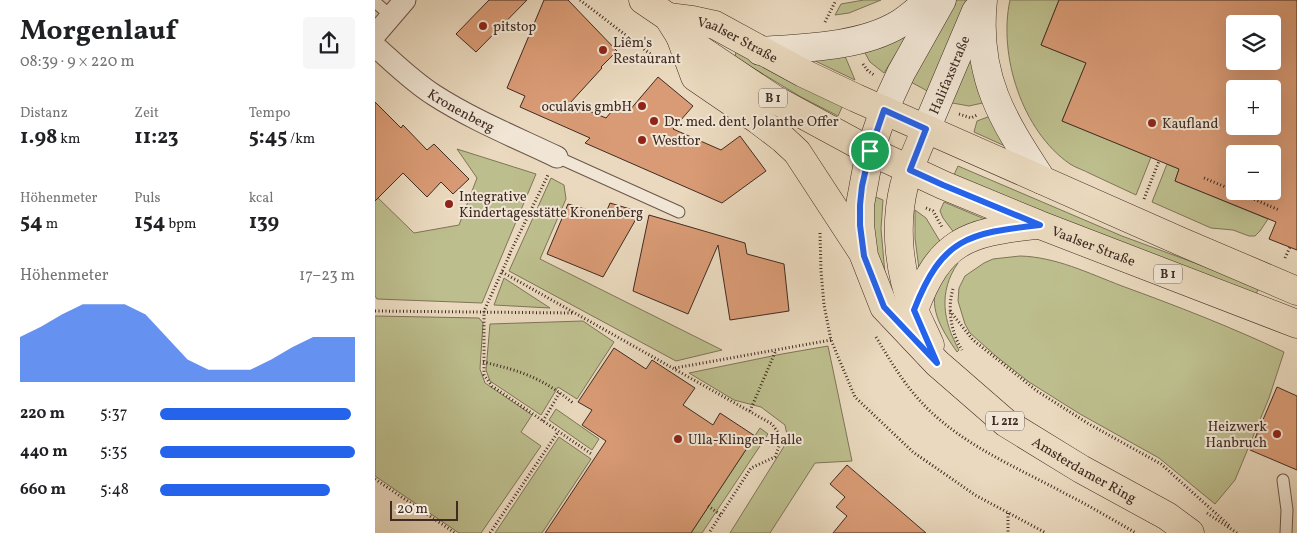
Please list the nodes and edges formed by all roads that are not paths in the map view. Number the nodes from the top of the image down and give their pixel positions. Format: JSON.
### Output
{"nodes":[{"id":1,"x":643,"y":0,"type":"edge"},
{"id":2,"x":929,"y":0,"type":"edge"},
{"id":3,"x":942,"y":0,"type":"edge"},
{"id":4,"x":982,"y":0,"type":"edge"},
{"id":5,"x":390,"y":6,"type":"edge"},
{"id":6,"x":680,"y":24,"type":"junction"},
{"id":7,"x":375,"y":35,"type":"edge"},
{"id":8,"x":375,"y":46,"type":"edge"},
{"id":9,"x":760,"y":50,"type":"junction"},
{"id":10,"x":877,"y":131,"type":"junction"},
{"id":11,"x":918,"y":149,"type":"junction"},
{"id":12,"x":557,"y":157,"type":"joint"},
{"id":13,"x":1042,"y":180,"type":"junction"},
{"id":14,"x":679,"y":212,"type":"dead end"},
{"id":15,"x":1040,"y":225,"type":"junction"},
{"id":16,"x":864,"y":256,"type":"junction"},
{"id":17,"x":1297,"y":290,"type":"edge"},
{"id":18,"x":914,"y":310,"type":"junction"},
{"id":19,"x":1297,"y":323,"type":"edge"},
{"id":20,"x":937,"y":363,"type":"junction"},
{"id":21,"x":1283,"y":480,"type":"dead end"},
{"id":22,"x":1197,"y":522,"type":"edge"},
{"id":23,"x":1286,"y":533,"type":"edge"}],
"edges":[{"from":1,"to":6,"type":"main road","name":"Vaalser Straße","number":"B 1"},
{"from":2,"to":9,"type":"main road"},
{"from":3,"to":10,"type":"main road"},
{"from":4,"to":11,"type":"main road","name":"Halifaxstraße"},
{"from":4,"to":13,"type":"main road"},
{"from":5,"to":7,"type":"street"},
{"from":6,"to":9,"type":"main road","name":"Vaalser Straße","number":"B 1"},
{"from":6,"to":10,"type":"main road","name":"Vaalser Straße","number":"B 1"},
{"from":6,"to":16,"type":"main road"},
{"from":8,"to":12,"type":"street","name":"Kronenberg"},
{"from":9,"to":10,"type":"main road","name":"Vaalser Straße","number":"B 1"},
{"from":10,"to":11,"type":"main road","name":"Vaalser Straße","number":"B 1"},
{"from":10,"to":11,"type":"main road","name":"Vaalser Straße","number":"B 1"},
{"from":10,"to":16,"type":"main road","name":"Amsterdamer Ring","number":"L 212"},
{"from":11,"to":13,"type":"main road","name":"Vaalser Straße","number":"B 1"},
{"from":11,"to":15,"type":"main road","name":"Vaalser Straße","number":"B 1"},
{"from":11,"to":18,"type":"main road","name":"Amsterdamer Ring","number":"L 212"},
{"from":12,"to":14,"type":"lane"},
{"from":13,"to":17,"type":"main road","name":"Vaalser Straße","number":"B 1"},
{"from":15,"to":18,"type":"main road"},
{"from":15,"to":19,"type":"main road","name":"Vaalser Straße","number":"B 1"},
{"from":16,"to":20,"type":"main road","name":"Amsterdamer Ring","number":"L 212"},
{"from":18,"to":20,"type":"main road","name":"Amsterdamer Ring","number":"L 212"},
{"from":20,"to":22,"type":"main road","name":"Amsterdamer Ring","number":"L 212"},
{"from":21,"to":23,"type":"lane"}]}
